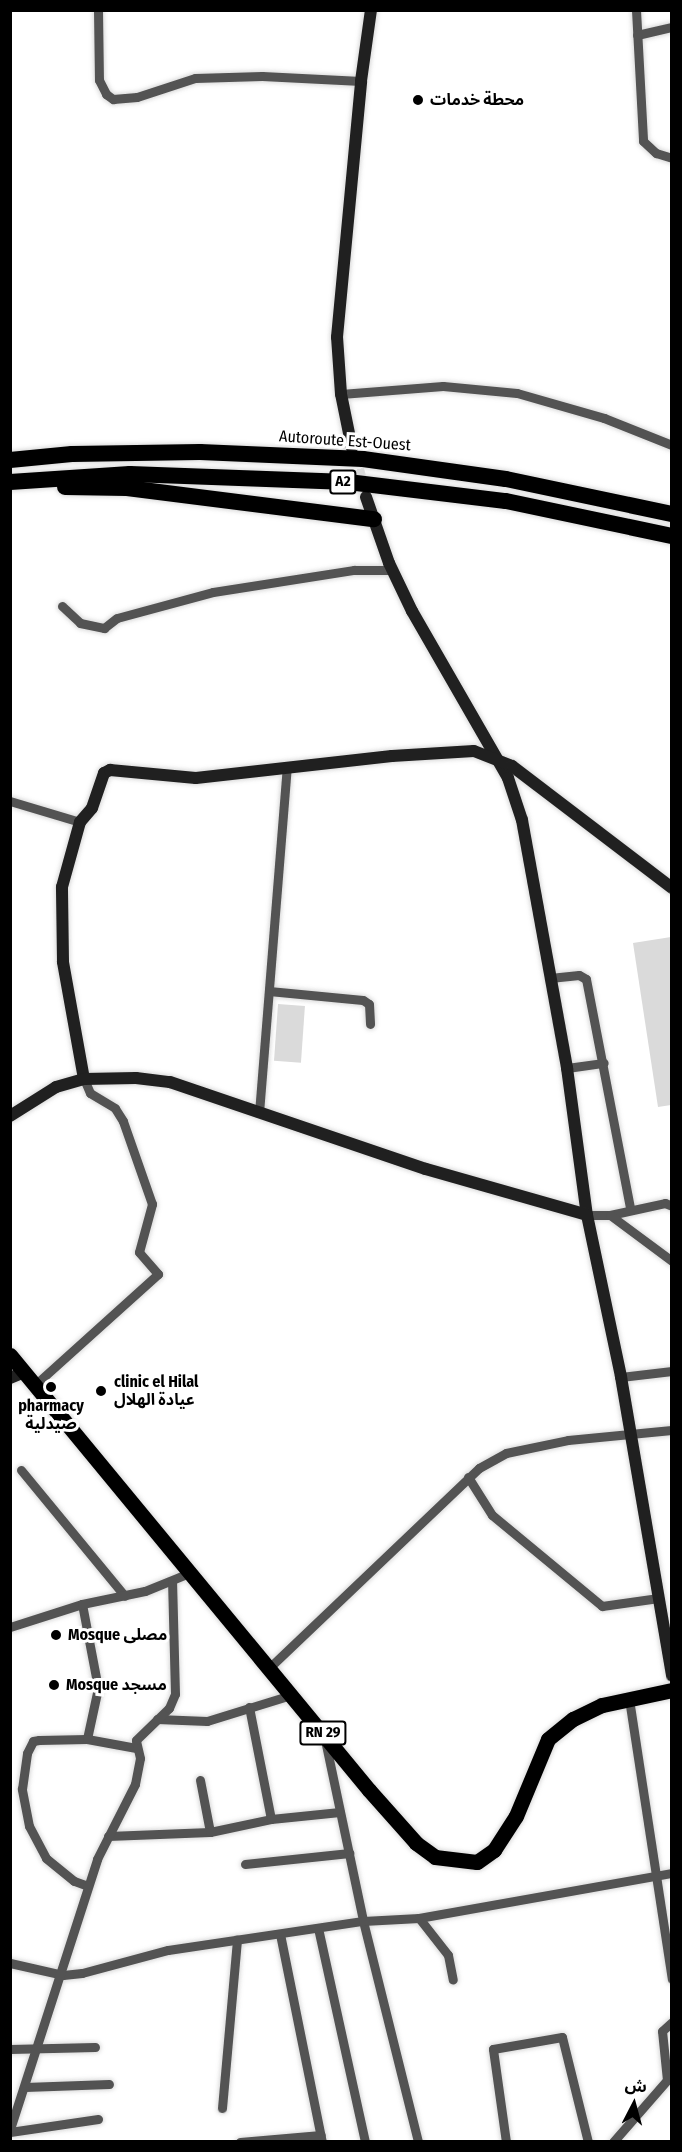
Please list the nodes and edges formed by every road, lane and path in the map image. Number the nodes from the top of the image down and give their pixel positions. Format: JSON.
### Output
{"nodes":[{"id":1,"x":98,"y":10,"type":"edge"},
{"id":2,"x":371,"y":10,"type":"edge"},
{"id":3,"x":636,"y":10,"type":"edge"},
{"id":4,"x":672,"y":27,"type":"edge"},
{"id":5,"x":637,"y":35,"type":"junction"},
{"id":6,"x":361,"y":81,"type":"junction"},
{"id":7,"x":672,"y":158,"type":"edge"},
{"id":8,"x":341,"y":394,"type":"junction"},
{"id":9,"x":672,"y":445,"type":"edge"},
{"id":10,"x":352,"y":448,"type":"tunnel mouth"},
{"id":11,"x":10,"y":460,"type":"edge"},
{"id":12,"x":10,"y":482,"type":"edge"},
{"id":13,"x":10,"y":486,"type":"edge"},
{"id":14,"x":366,"y":497,"type":"tunnel mouth"},
{"id":15,"x":672,"y":514,"type":"edge"},
{"id":16,"x":374,"y":519,"type":"junction"},
{"id":17,"x":672,"y":536,"type":"edge"},
{"id":18,"x":393,"y":570,"type":"junction"},
{"id":19,"x":62,"y":606,"type":"dead end"},
{"id":20,"x":492,"y":756,"type":"junction"},
{"id":21,"x":287,"y":767,"type":"junction"},
{"id":22,"x":10,"y":801,"type":"edge"},
{"id":23,"x":80,"y":822,"type":"junction"},
{"id":24,"x":672,"y":888,"type":"edge"},
{"id":25,"x":550,"y":978,"type":"junction"},
{"id":26,"x":269,"y":991,"type":"junction"},
{"id":27,"x":370,"y":1024,"type":"dead end"},
{"id":28,"x":604,"y":1063,"type":"junction"},
{"id":29,"x":567,"y":1068,"type":"junction"},
{"id":30,"x":84,"y":1079,"type":"junction"},
{"id":31,"x":259,"y":1113,"type":"junction"},
{"id":32,"x":10,"y":1116,"type":"edge"},
{"id":33,"x":669,"y":1203,"type":"edge"},
{"id":34,"x":630,"y":1208,"type":"junction"},
{"id":35,"x":587,"y":1215,"type":"junction"},
{"id":36,"x":610,"y":1215,"type":"junction"},
{"id":37,"x":672,"y":1261,"type":"edge"},
{"id":38,"x":10,"y":1355,"type":"edge"},
{"id":39,"x":672,"y":1371,"type":"edge"},
{"id":40,"x":17,"y":1375,"type":"edge"},
{"id":41,"x":621,"y":1377,"type":"junction"},
{"id":42,"x":37,"y":1383,"type":"junction"},
{"id":43,"x":672,"y":1430,"type":"edge"},
{"id":44,"x":631,"y":1437,"type":"junction"},
{"id":45,"x":21,"y":1470,"type":"dead end"},
{"id":46,"x":468,"y":1478,"type":"junction"},
{"id":47,"x":189,"y":1573,"type":"junction"},
{"id":48,"x":172,"y":1581,"type":"junction"},
{"id":49,"x":125,"y":1596,"type":"junction"},
{"id":50,"x":658,"y":1598,"type":"junction"},
{"id":51,"x":82,"y":1604,"type":"junction"},
{"id":52,"x":10,"y":1627,"type":"edge"},
{"id":53,"x":268,"y":1668,"type":"junction"},
{"id":54,"x":672,"y":1676,"type":"edge"},
{"id":55,"x":672,"y":1690,"type":"edge"},
{"id":56,"x":291,"y":1695,"type":"junction"},
{"id":57,"x":629,"y":1699,"type":"junction"},
{"id":58,"x":249,"y":1707,"type":"junction"},
{"id":59,"x":157,"y":1719,"type":"junction"},
{"id":60,"x":324,"y":1735,"type":"junction"},
{"id":61,"x":87,"y":1739,"type":"junction"},
{"id":62,"x":136,"y":1748,"type":"junction"},
{"id":63,"x":200,"y":1780,"type":"dead end"},
{"id":64,"x":340,"y":1812,"type":"junction"},
{"id":65,"x":271,"y":1819,"type":"junction"},
{"id":66,"x":210,"y":1832,"type":"junction"},
{"id":67,"x":108,"y":1836,"type":"junction"},
{"id":68,"x":349,"y":1853,"type":"junction"},
{"id":69,"x":245,"y":1864,"type":"dead end"},
{"id":70,"x":672,"y":1873,"type":"edge"},
{"id":71,"x":656,"y":1876,"type":"junction"},
{"id":72,"x":88,"y":1886,"type":"junction"},
{"id":73,"x":419,"y":1917,"type":"junction"},
{"id":74,"x":363,"y":1921,"type":"junction"},
{"id":75,"x":318,"y":1928,"type":"junction"},
{"id":76,"x":280,"y":1934,"type":"junction"},
{"id":77,"x":237,"y":1940,"type":"junction"},
{"id":78,"x":10,"y":1963,"type":"edge"},
{"id":79,"x":63,"y":1975,"type":"junction"},
{"id":80,"x":672,"y":1979,"type":"edge"},
{"id":81,"x":453,"y":1980,"type":"dead end"},
{"id":82,"x":672,"y":2022,"type":"edge"},
{"id":83,"x":95,"y":2047,"type":"dead end"},
{"id":84,"x":10,"y":2049,"type":"edge"},
{"id":85,"x":38,"y":2051,"type":"junction"},
{"id":86,"x":669,"y":2081,"type":"edge"},
{"id":87,"x":109,"y":2084,"type":"dead end"},
{"id":88,"x":25,"y":2087,"type":"junction"},
{"id":89,"x":222,"y":2108,"type":"dead end"},
{"id":90,"x":98,"y":2119,"type":"dead end"},
{"id":91,"x":10,"y":2131,"type":"edge"},
{"id":92,"x":322,"y":2138,"type":"edge"},
{"id":93,"x":275,"y":2140,"type":"edge"},
{"id":94,"x":240,"y":2142,"type":"edge"},
{"id":95,"x":365,"y":2142,"type":"edge"},
{"id":96,"x":418,"y":2142,"type":"edge"},
{"id":97,"x":506,"y":2142,"type":"edge"},
{"id":98,"x":588,"y":2142,"type":"edge"},
{"id":99,"x":613,"y":2142,"type":"edge"}],
"edges":[{"from":1,"to":6,"type":"street"},
{"from":2,"to":6,"type":"main road"},
{"from":3,"to":5,"type":"street"},
{"from":4,"to":5,"type":"street"},
{"from":5,"to":7,"type":"street"},
{"from":6,"to":8,"type":"main road"},
{"from":8,"to":9,"type":"street"},
{"from":8,"to":10,"type":"main road"},
{"from":11,"to":15,"type":"highway","name":"Autoroute Est-Ouest","number":"A2"},
{"from":12,"to":17,"type":"highway","number":"A2"},
{"from":13,"to":16,"type":"highway"},
{"from":14,"to":16,"type":"main road"},
{"from":16,"to":18,"type":"main road"},
{"from":18,"to":19,"type":"street"},
{"from":18,"to":20,"type":"main road"},
{"from":20,"to":21,"type":"main road"},
{"from":20,"to":24,"type":"main road"},
{"from":20,"to":25,"type":"main road"},
{"from":21,"to":23,"type":"main road"},
{"from":21,"to":26,"type":"street"},
{"from":22,"to":23,"type":"street"},
{"from":23,"to":30,"type":"main road"},
{"from":25,"to":28,"type":"street"},
{"from":25,"to":29,"type":"main road"},
{"from":26,"to":27,"type":"street"},
{"from":26,"to":31,"type":"street"},
{"from":28,"to":29,"type":"street"},
{"from":28,"to":34,"type":"street"},
{"from":29,"to":35,"type":"main road"},
{"from":30,"to":31,"type":"main road"},
{"from":30,"to":32,"type":"main road"},
{"from":30,"to":42,"type":"street"},
{"from":31,"to":35,"type":"main road"},
{"from":33,"to":34,"type":"street"},
{"from":34,"to":36,"type":"street"},
{"from":35,"to":36,"type":"street"},
{"from":35,"to":41,"type":"main road"},
{"from":36,"to":37,"type":"street"},
{"from":38,"to":40,"type":"main road","name":"RN 29","number":"RN 29"},
{"from":39,"to":41,"type":"street"},
{"from":40,"to":42,"type":"main road","name":"RN 29","number":"RN 29"},
{"from":41,"to":44,"type":"main road"},
{"from":42,"to":47,"type":"main road","name":"RN 29","number":"RN 29"},
{"from":43,"to":44,"type":"street"},
{"from":44,"to":46,"type":"street"},
{"from":44,"to":50,"type":"main road"},
{"from":45,"to":49,"type":"street"},
{"from":46,"to":50,"type":"street"},
{"from":46,"to":53,"type":"street"},
{"from":47,"to":48,"type":"street"},
{"from":47,"to":53,"type":"main road","name":"RN 29","number":"RN 29"},
{"from":48,"to":49,"type":"street"},
{"from":48,"to":59,"type":"street"},
{"from":49,"to":51,"type":"street"},
{"from":50,"to":54,"type":"main road"},
{"from":51,"to":52,"type":"street"},
{"from":51,"to":61,"type":"street"},
{"from":53,"to":56,"type":"main road","name":"RN 29","number":"RN 29"},
{"from":55,"to":57,"type":"main road","name":"RN 29","number":"RN 29"},
{"from":56,"to":58,"type":"street"},
{"from":56,"to":60,"type":"main road","name":"RN 29","number":"RN 29"},
{"from":57,"to":60,"type":"main road","name":"RN 29","number":"RN 29"},
{"from":57,"to":71,"type":"street"},
{"from":58,"to":59,"type":"street"},
{"from":58,"to":65,"type":"street"},
{"from":59,"to":62,"type":"street"},
{"from":60,"to":64,"type":"street"},
{"from":61,"to":62,"type":"street"},
{"from":61,"to":72,"type":"street"},
{"from":62,"to":67,"type":"street"},
{"from":63,"to":66,"type":"street"},
{"from":64,"to":65,"type":"street"},
{"from":64,"to":68,"type":"street"},
{"from":65,"to":66,"type":"street"},
{"from":66,"to":67,"type":"street"},
{"from":67,"to":72,"type":"street"},
{"from":68,"to":69,"type":"street"},
{"from":68,"to":74,"type":"street"},
{"from":70,"to":71,"type":"street"},
{"from":71,"to":73,"type":"street"},
{"from":71,"to":80,"type":"street"},
{"from":72,"to":79,"type":"street"},
{"from":73,"to":74,"type":"street"},
{"from":73,"to":81,"type":"street"},
{"from":74,"to":75,"type":"street"},
{"from":74,"to":96,"type":"street"},
{"from":75,"to":76,"type":"street"},
{"from":75,"to":95,"type":"street"},
{"from":76,"to":77,"type":"street"},
{"from":76,"to":92,"type":"street"},
{"from":77,"to":79,"type":"street"},
{"from":77,"to":89,"type":"street"},
{"from":78,"to":79,"type":"street"},
{"from":79,"to":85,"type":"street"},
{"from":82,"to":86,"type":"street"},
{"from":83,"to":85,"type":"street"},
{"from":84,"to":85,"type":"street"},
{"from":85,"to":88,"type":"street"},
{"from":86,"to":99,"type":"street"},
{"from":87,"to":88,"type":"street"},
{"from":88,"to":91,"type":"street"},
{"from":90,"to":91,"type":"street"},
{"from":92,"to":93,"type":"street"},
{"from":93,"to":94,"type":"street"},
{"from":97,"to":98,"type":"street"}]}
